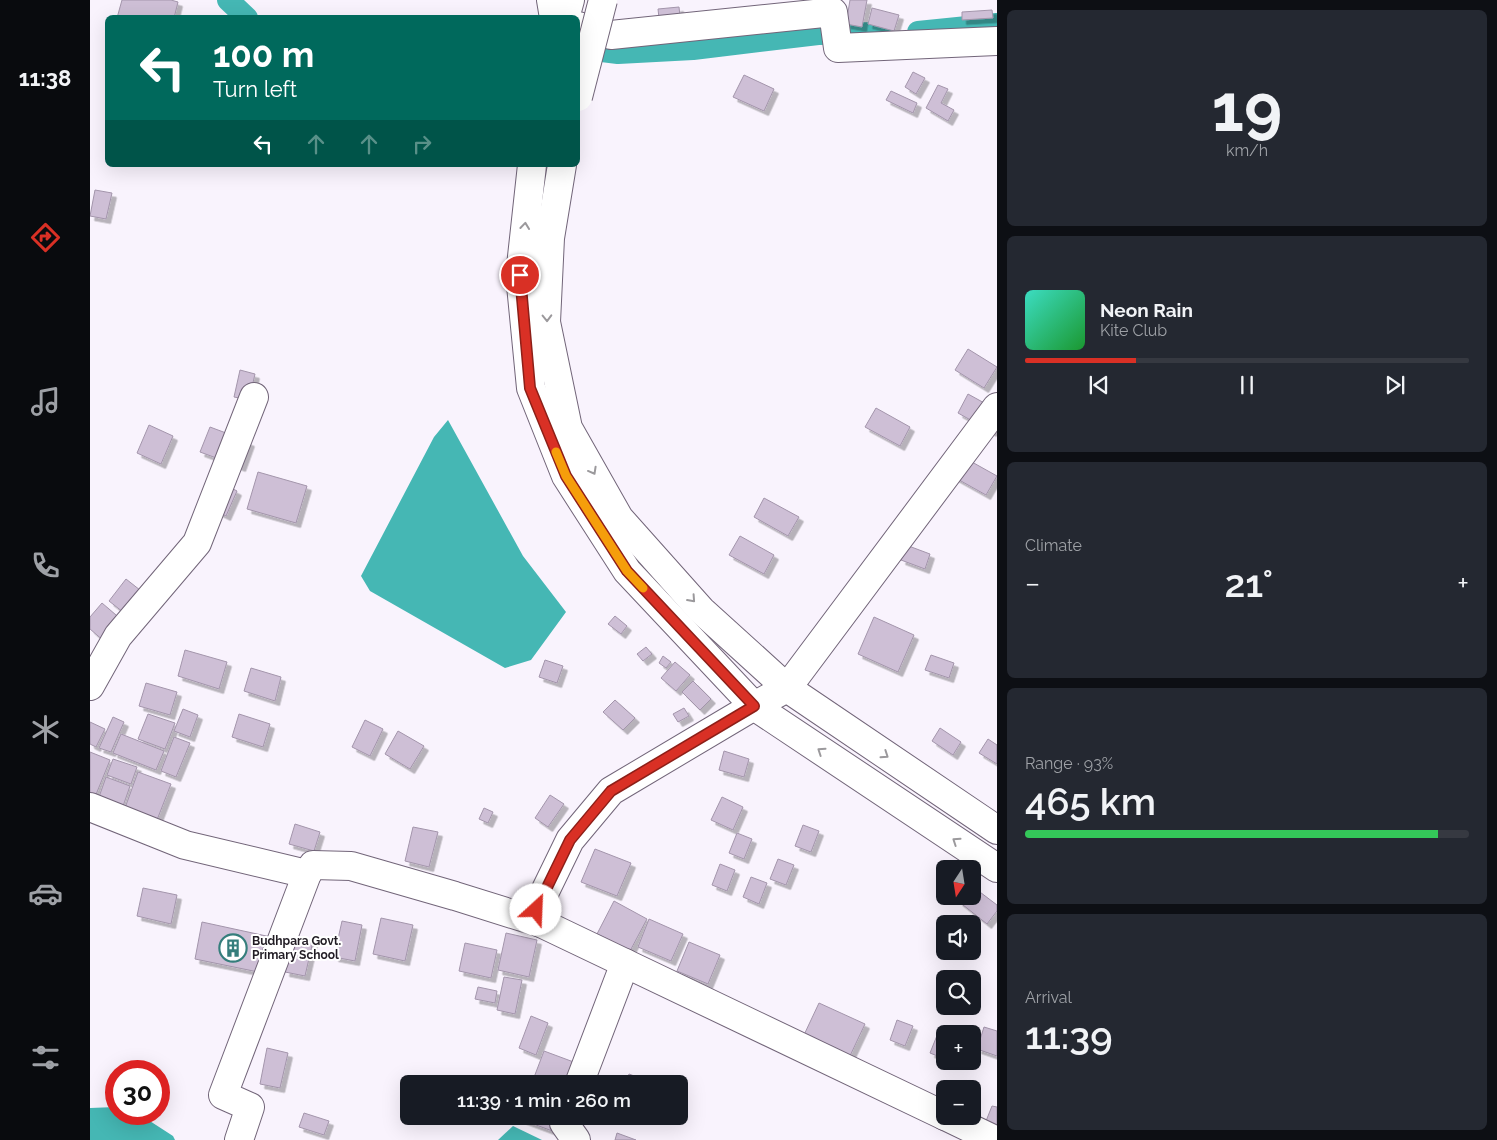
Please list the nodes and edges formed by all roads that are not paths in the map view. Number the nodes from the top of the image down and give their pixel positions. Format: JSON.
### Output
{"nodes":[{"id":1,"x":552,"y":0,"type":"edge"},
{"id":2,"x":570,"y":0,"type":"edge"},
{"id":3,"x":603,"y":0,"type":"edge"},
{"id":4,"x":554,"y":15,"type":"edge"},
{"id":5,"x":566,"y":15,"type":"edge"},
{"id":6,"x":580,"y":27,"type":"edge"},
{"id":7,"x":997,"y":41,"type":"edge"},
{"id":8,"x":580,"y":89,"type":"edge"},
{"id":9,"x":532,"y":167,"type":"edge"},
{"id":10,"x":562,"y":167,"type":"edge"},
{"id":11,"x":254,"y":397,"type":"dead end"},
{"id":12,"x":997,"y":407,"type":"edge"},
{"id":13,"x":90,"y":686,"type":"edge"},
{"id":14,"x":787,"y":688,"type":"junction"},
{"id":15,"x":754,"y":706,"type":"junction"},
{"id":16,"x":90,"y":807,"type":"edge"},
{"id":17,"x":997,"y":830,"type":"edge"},
{"id":18,"x":997,"y":868,"type":"edge"},
{"id":19,"x":307,"y":874,"type":"junction"},
{"id":20,"x":541,"y":923,"type":"junction"},
{"id":21,"x":625,"y":963,"type":"junction"},
{"id":22,"x":582,"y":1075,"type":"edge"},
{"id":23,"x":936,"y":1112,"type":"edge"},
{"id":24,"x":565,"y":1125,"type":"edge"},
{"id":25,"x":964,"y":1125,"type":"edge"},
{"id":26,"x":239,"y":1140,"type":"edge"},
{"id":27,"x":576,"y":1140,"type":"edge"},
{"id":28,"x":995,"y":1140,"type":"edge"}],
"edges":[{"from":1,"to":4,"type":"street"},
{"from":2,"to":5,"type":"street"},
{"from":3,"to":8,"type":"street","bridge":true},
{"from":6,"to":7,"type":"street"},
{"from":15,"to":9,"type":"street","one_way":true},
{"from":10,"to":14,"type":"street","one_way":true},
{"from":11,"to":13,"type":"street"},
{"from":12,"to":14,"type":"street"},
{"from":14,"to":15,"type":"street"},
{"from":14,"to":17,"type":"street","one_way":true},
{"from":18,"to":15,"type":"street","one_way":true},
{"from":15,"to":20,"type":"street"},
{"from":16,"to":19,"type":"street"},
{"from":19,"to":20,"type":"street"},
{"from":19,"to":26,"type":"street"},
{"from":20,"to":21,"type":"street"},
{"from":21,"to":22,"type":"street"},
{"from":21,"to":23,"type":"street"},
{"from":24,"to":27,"type":"street"},
{"from":25,"to":28,"type":"street"}]}
